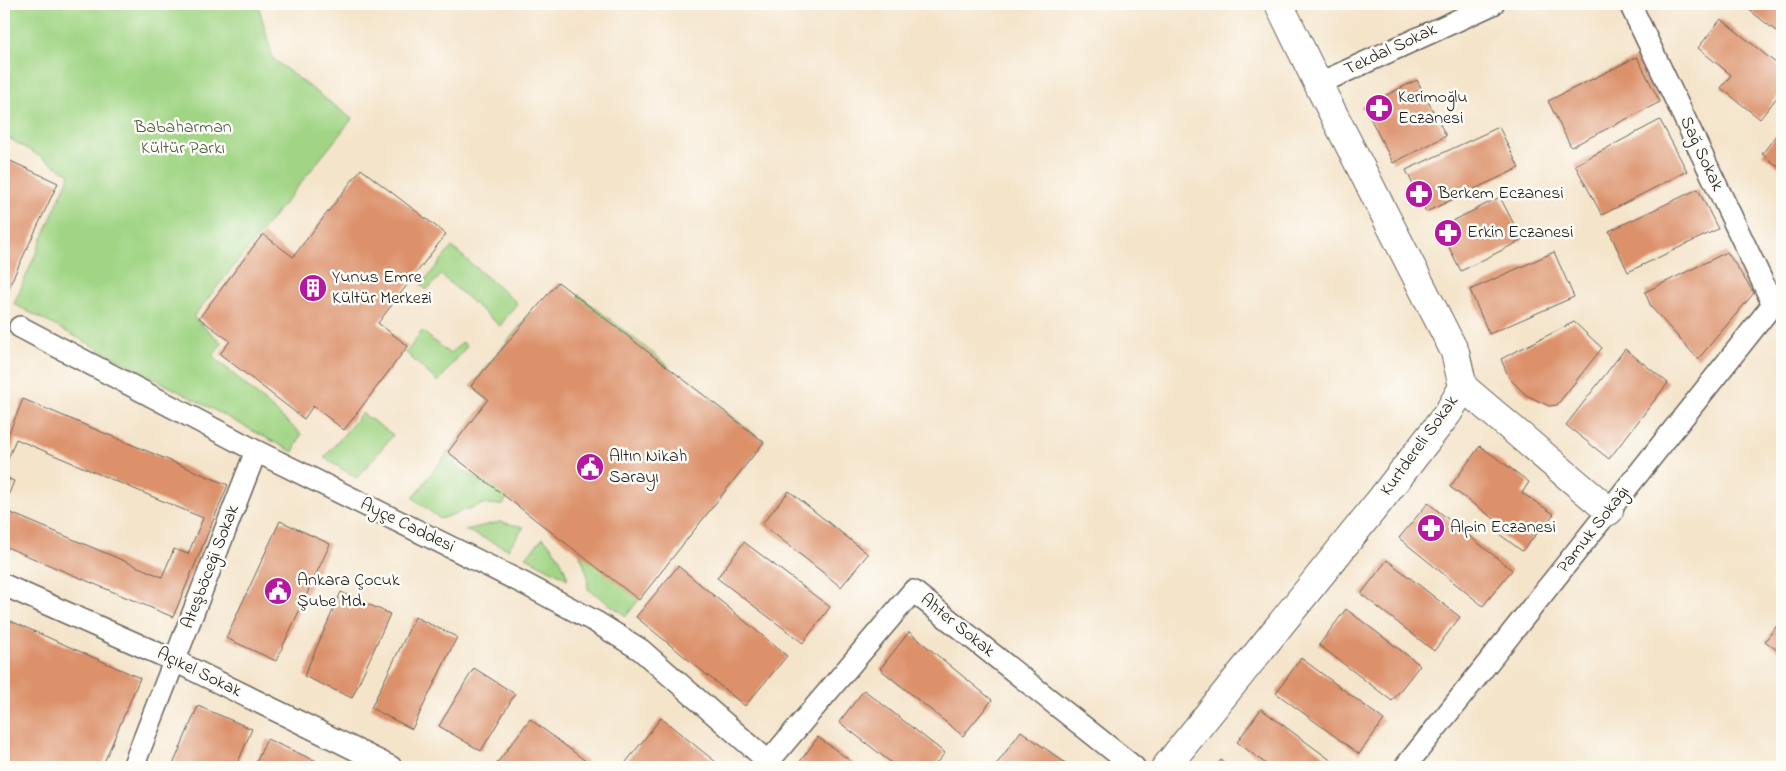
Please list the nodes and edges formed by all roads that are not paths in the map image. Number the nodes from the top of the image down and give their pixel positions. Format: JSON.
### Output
{"nodes":[{"id":1,"x":1279,"y":4,"type":"edge"},
{"id":2,"x":1493,"y":4,"type":"edge"},
{"id":3,"x":1630,"y":4,"type":"edge"},
{"id":4,"x":1318,"y":84,"type":"junction"},
{"id":5,"x":1778,"y":298,"type":"edge"},
{"id":6,"x":20,"y":327,"type":"dead end"},
{"id":7,"x":1462,"y":387,"type":"junction"},
{"id":8,"x":256,"y":451,"type":"junction"},
{"id":9,"x":1608,"y":511,"type":"junction"},
{"id":10,"x":4,"y":585,"type":"edge"},
{"id":11,"x":174,"y":661,"type":"junction"},
{"id":12,"x":767,"y":764,"type":"edge"},
{"id":13,"x":134,"y":767,"type":"edge"},
{"id":14,"x":392,"y":767,"type":"edge"},
{"id":15,"x":1134,"y":767,"type":"edge"},
{"id":16,"x":1166,"y":767,"type":"edge"},
{"id":17,"x":1405,"y":767,"type":"edge"}],
"edges":[{"from":1,"to":4,"type":"street","name":"Kurtdereli Sokak"},
{"from":2,"to":4,"type":"street","name":"Tekdal Sokak"},
{"from":3,"to":5,"type":"street","name":"Sağ Sokak"},
{"from":4,"to":7,"type":"street","name":"Kurtdereli Sokak"},
{"from":5,"to":9,"type":"street","name":"Pamuk Sokağı"},
{"from":6,"to":8,"type":"street","name":"Ayçe Caddesi"},
{"from":7,"to":9,"type":"street"},
{"from":7,"to":16,"type":"street","name":"Kurtdereli Sokak"},
{"from":8,"to":11,"type":"street","name":"Ateşböceği Sokak"},
{"from":8,"to":12,"type":"street","name":"Ayçe Caddesi"},
{"from":9,"to":17,"type":"street","name":"Pamuk Sokağı"},
{"from":10,"to":11,"type":"street","name":"Açıkel Sokak"},
{"from":11,"to":13,"type":"street","name":"Ateşböceği Sokak"},
{"from":11,"to":14,"type":"street","name":"Açıkel Sokak"},
{"from":12,"to":15,"type":"street","name":"Ahter Sokak"}]}
